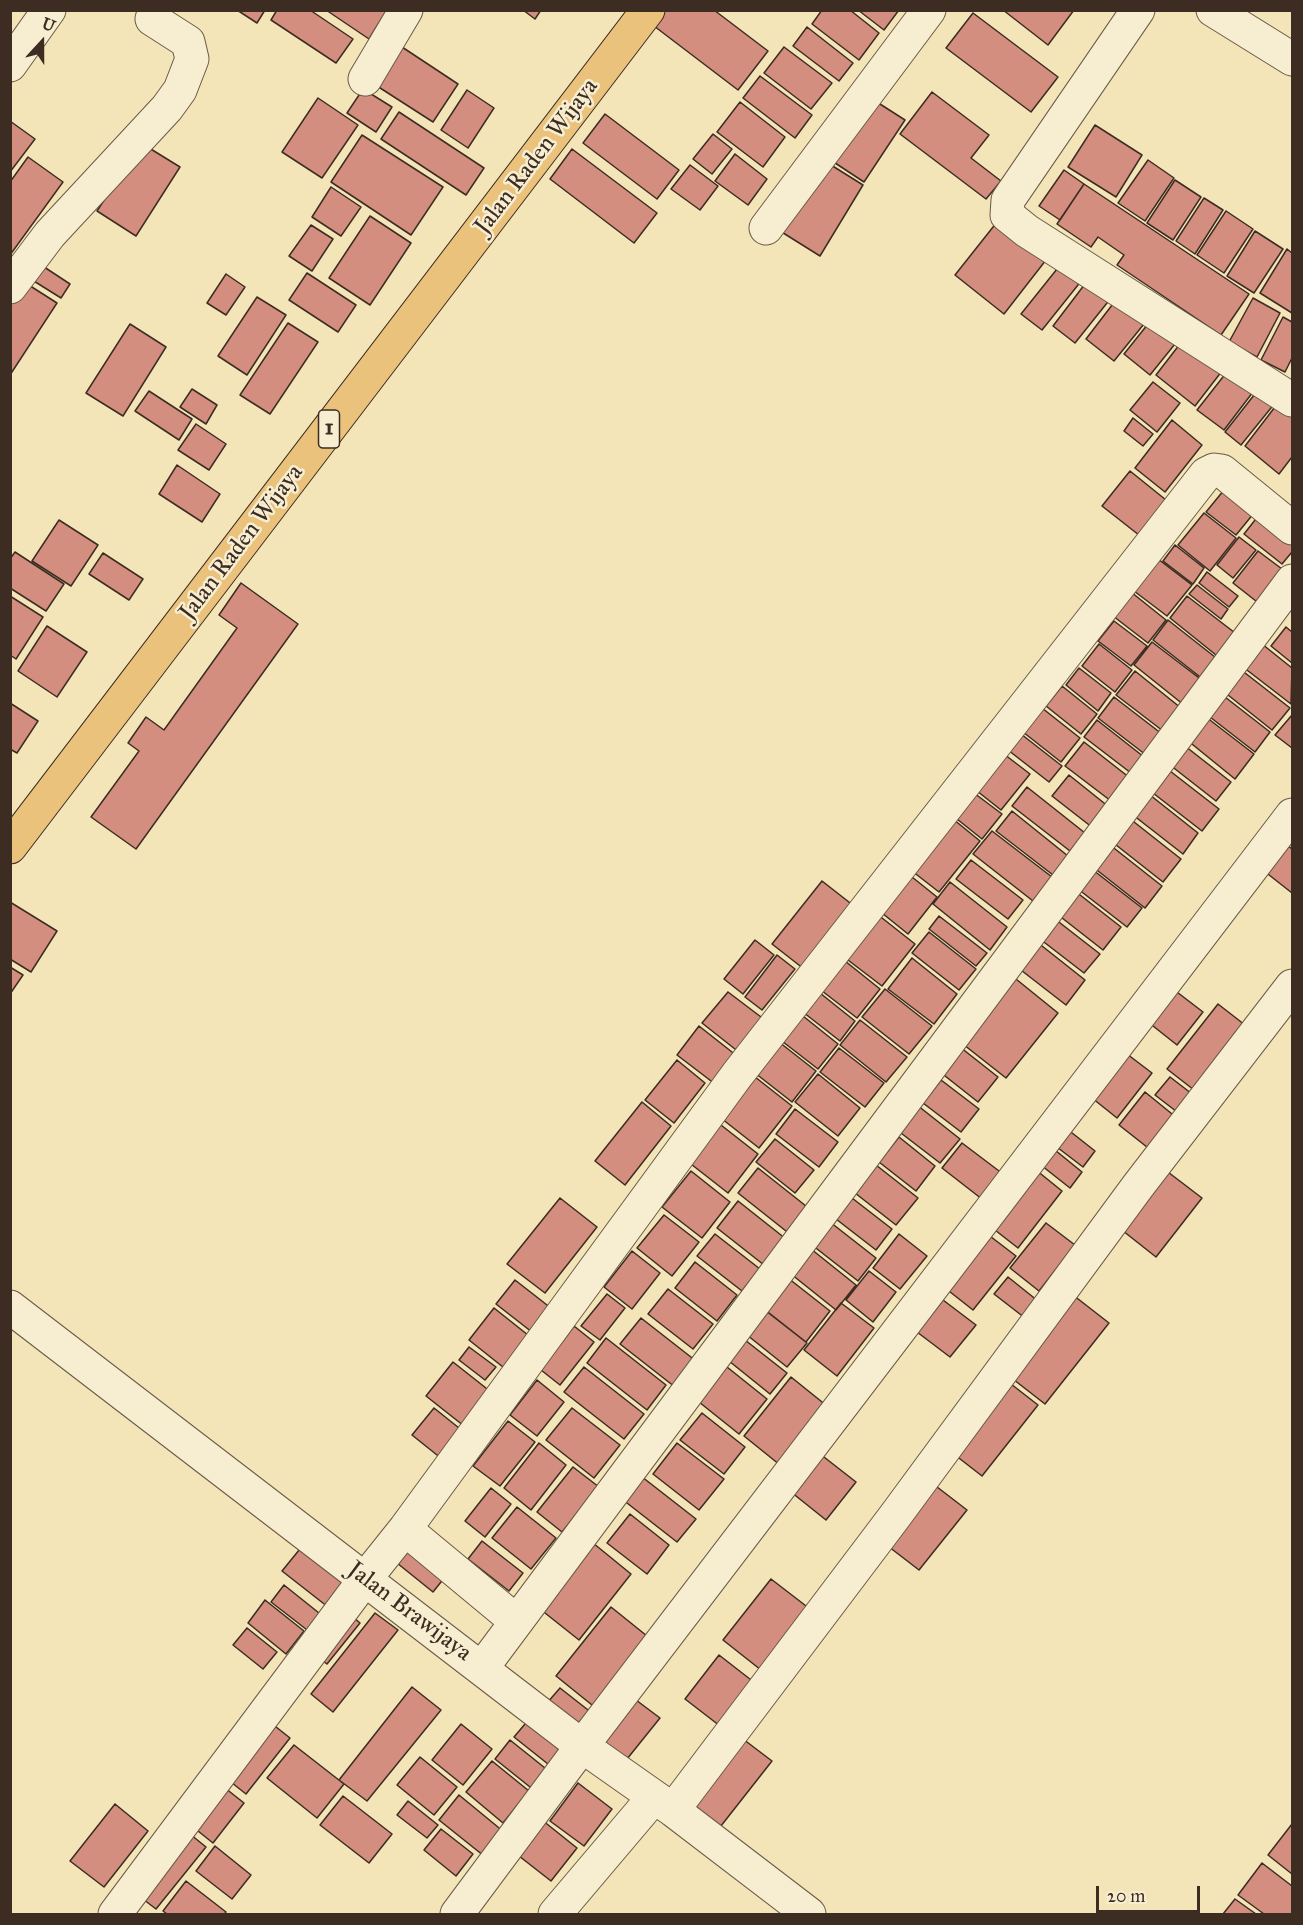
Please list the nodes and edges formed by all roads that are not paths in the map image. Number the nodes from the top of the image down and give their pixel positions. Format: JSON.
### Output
{"nodes":[{"id":1,"x":49,"y":10,"type":"edge"},
{"id":2,"x":406,"y":10,"type":"edge"},
{"id":3,"x":648,"y":10,"type":"edge"},
{"id":4,"x":929,"y":10,"type":"edge"},
{"id":5,"x":1138,"y":10,"type":"edge"},
{"id":6,"x":1212,"y":10,"type":"edge"},
{"id":7,"x":149,"y":13,"type":"edge"},
{"id":8,"x":1293,"y":59,"type":"edge"},
{"id":9,"x":10,"y":65,"type":"edge"},
{"id":10,"x":364,"y":79,"type":"dead end"},
{"id":11,"x":766,"y":228,"type":"dead end"},
{"id":12,"x":10,"y":287,"type":"edge"},
{"id":13,"x":1293,"y":400,"type":"edge"},
{"id":14,"x":1293,"y":528,"type":"edge"},
{"id":15,"x":1293,"y":581,"type":"edge"},
{"id":16,"x":1293,"y":816,"type":"edge"},
{"id":17,"x":10,"y":847,"type":"edge"},
{"id":18,"x":1293,"y":986,"type":"edge"},
{"id":19,"x":10,"y":1307,"type":"edge"},
{"id":20,"x":405,"y":1529,"type":"junction"},
{"id":21,"x":365,"y":1579,"type":"junction"},
{"id":22,"x":516,"y":1621,"type":"junction"},
{"id":23,"x":482,"y":1668,"type":"junction"},
{"id":24,"x":582,"y":1746,"type":"junction"},
{"id":25,"x":663,"y":1803,"type":"junction"},
{"id":26,"x":115,"y":1914,"type":"edge"},
{"id":27,"x":457,"y":1914,"type":"edge"},
{"id":28,"x":555,"y":1914,"type":"edge"},
{"id":29,"x":808,"y":1914,"type":"edge"}],
"edges":[{"from":1,"to":9,"type":"street"},
{"from":2,"to":10,"type":"street"},
{"from":3,"to":17,"type":"highway","name":"Jalan Raden Wijaya","number":"1"},
{"from":4,"to":11,"type":"street"},
{"from":5,"to":13,"type":"street"},
{"from":6,"to":8,"type":"street"},
{"from":7,"to":12,"type":"street"},
{"from":14,"to":20,"type":"street"},
{"from":15,"to":22,"type":"street"},
{"from":16,"to":24,"type":"street"},
{"from":18,"to":25,"type":"street"},
{"from":19,"to":21,"type":"street","name":"Jalan Brawijaya"},
{"from":20,"to":21,"type":"street"},
{"from":20,"to":22,"type":"street"},
{"from":21,"to":23,"type":"street","name":"Jalan Brawijaya"},
{"from":21,"to":26,"type":"street"},
{"from":22,"to":23,"type":"street"},
{"from":23,"to":24,"type":"street","name":"Jalan Brawijaya"},
{"from":24,"to":25,"type":"street","name":"Jalan Brawijaya"},
{"from":24,"to":27,"type":"street"},
{"from":25,"to":28,"type":"street"},
{"from":25,"to":29,"type":"street","name":"Jalan Brawijaya"}]}
